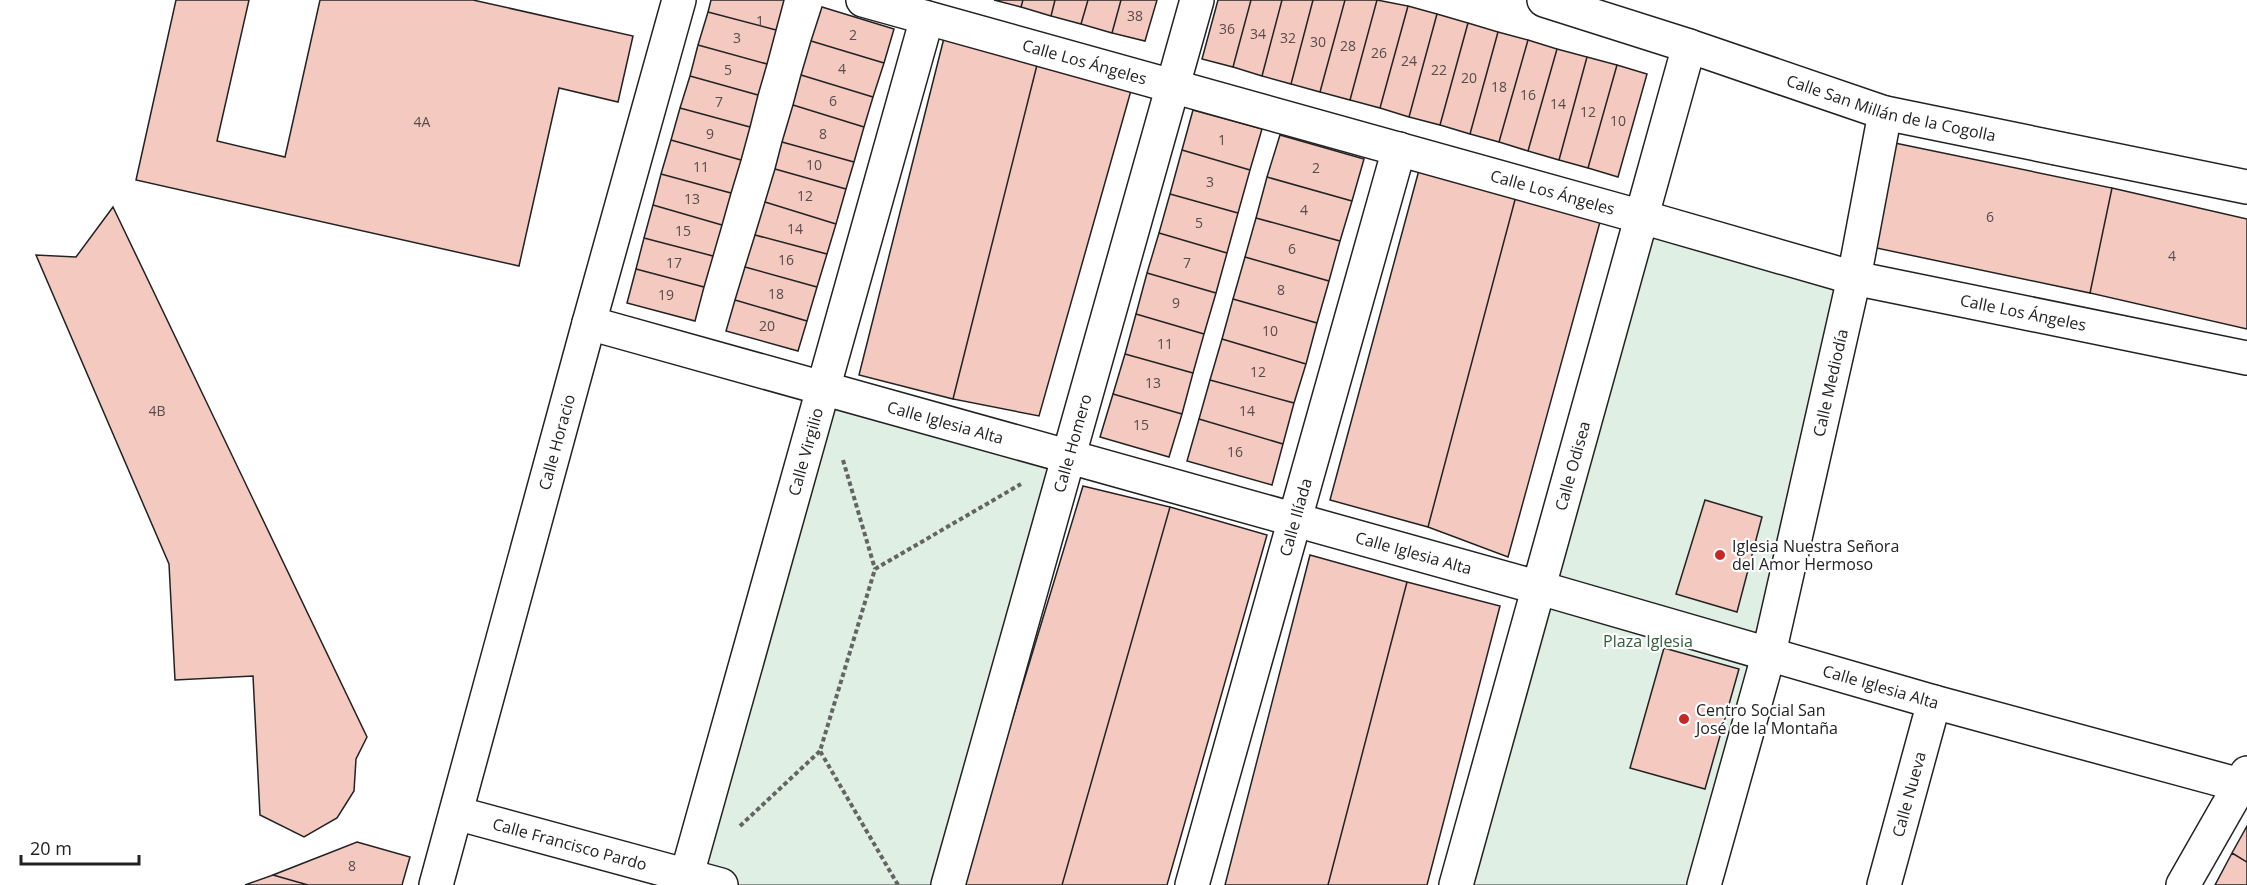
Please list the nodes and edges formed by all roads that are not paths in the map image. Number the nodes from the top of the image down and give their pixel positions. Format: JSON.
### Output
{"nodes":[{"id":1,"x":679,"y":0,"type":"edge"},
{"id":2,"x":863,"y":0,"type":"edge"},
{"id":3,"x":1197,"y":0,"type":"edge"},
{"id":4,"x":1544,"y":0,"type":"edge"},
{"id":5,"x":927,"y":18,"type":"junction"},
{"id":6,"x":1689,"y":46,"type":"junction"},
{"id":7,"x":1173,"y":86,"type":"junction"},
{"id":8,"x":1885,"y":113,"type":"junction"},
{"id":9,"x":1399,"y":149,"type":"junction"},
{"id":10,"x":2247,"y":187,"type":"edge"},
{"id":11,"x":1642,"y":217,"type":"junction"},
{"id":12,"x":1854,"y":278,"type":"junction"},
{"id":13,"x":588,"y":323,"type":"junction"},
{"id":14,"x":2247,"y":358,"type":"edge"},
{"id":15,"x":823,"y":388,"type":"junction"},
{"id":16,"x":1068,"y":457,"type":"junction"},
{"id":17,"x":1295,"y":519,"type":"junction"},
{"id":18,"x":1540,"y":588,"type":"junction"},
{"id":19,"x":1769,"y":653,"type":"junction"},
{"id":20,"x":1934,"y":702,"type":"junction"},
{"id":21,"x":2243,"y":779,"type":"edge"},
{"id":22,"x":456,"y":813,"type":"junction"},
{"id":23,"x":685,"y":880,"type":"edge"},
{"id":24,"x":436,"y":885,"type":"edge"},
{"id":25,"x":721,"y":885,"type":"edge"},
{"id":26,"x":948,"y":885,"type":"edge"},
{"id":27,"x":1192,"y":885,"type":"edge"},
{"id":28,"x":1456,"y":885,"type":"edge"},
{"id":29,"x":1704,"y":885,"type":"edge"},
{"id":30,"x":1884,"y":885,"type":"edge"},
{"id":31,"x":2183,"y":885,"type":"edge"}],
"edges":[{"from":1,"to":13,"type":"street","name":"Calle Horacio"},
{"from":2,"to":5,"type":"street","name":"Calle Los Ángeles"},
{"from":3,"to":7,"type":"street","name":"Calle Homero"},
{"from":4,"to":6,"type":"street","name":"Calle San Millán de la Cogolla"},
{"from":5,"to":7,"type":"street","name":"Calle Los Ángeles"},
{"from":5,"to":15,"type":"street","name":"Calle Virgilio"},
{"from":6,"to":8,"type":"street","name":"Calle San Millán de la Cogolla"},
{"from":6,"to":11,"type":"street","name":"Calle Odisea"},
{"from":7,"to":9,"type":"street","name":"Calle Los Ángeles"},
{"from":7,"to":16,"type":"street","name":"Calle Homero"},
{"from":8,"to":10,"type":"street","name":"Calle San Millán de la Cogolla"},
{"from":8,"to":12,"type":"street","name":"Calle Mediodía"},
{"from":9,"to":11,"type":"street","name":"Calle Los Ángeles"},
{"from":9,"to":17,"type":"street","name":"Calle Ilíada"},
{"from":11,"to":12,"type":"street","name":"Calle Los Ángeles"},
{"from":11,"to":18,"type":"street","name":"Calle Odisea"},
{"from":12,"to":14,"type":"street","name":"Calle Los Ángeles"},
{"from":12,"to":19,"type":"street","name":"Calle Mediodía"},
{"from":13,"to":15,"type":"street","name":"Calle Iglesia Alta"},
{"from":13,"to":22,"type":"street","name":"Calle Horacio"},
{"from":15,"to":16,"type":"street","name":"Calle Iglesia Alta"},
{"from":15,"to":23,"type":"street","name":"Calle Virgilio"},
{"from":16,"to":17,"type":"street","name":"Calle Iglesia Alta"},
{"from":16,"to":26,"type":"street","name":"Calle Homero"},
{"from":17,"to":18,"type":"street","name":"Calle Iglesia Alta"},
{"from":17,"to":27,"type":"street","name":"Calle Ilíada"},
{"from":18,"to":19,"type":"street","name":"Calle Iglesia Alta"},
{"from":18,"to":28,"type":"street","name":"Calle Odisea"},
{"from":19,"to":20,"type":"street","name":"Calle Iglesia Alta"},
{"from":19,"to":29,"type":"street","name":"Calle Mediodía"},
{"from":20,"to":21,"type":"street","name":"Calle Iglesia Alta"},
{"from":20,"to":30,"type":"street","name":"Calle Nueva"},
{"from":21,"to":31,"type":"street"},
{"from":22,"to":23,"type":"street","name":"Calle Francisco Pardo"},
{"from":22,"to":24,"type":"street","name":"Calle Horacio"},
{"from":23,"to":25,"type":"street","name":"Calle Francisco Pardo"}]}
